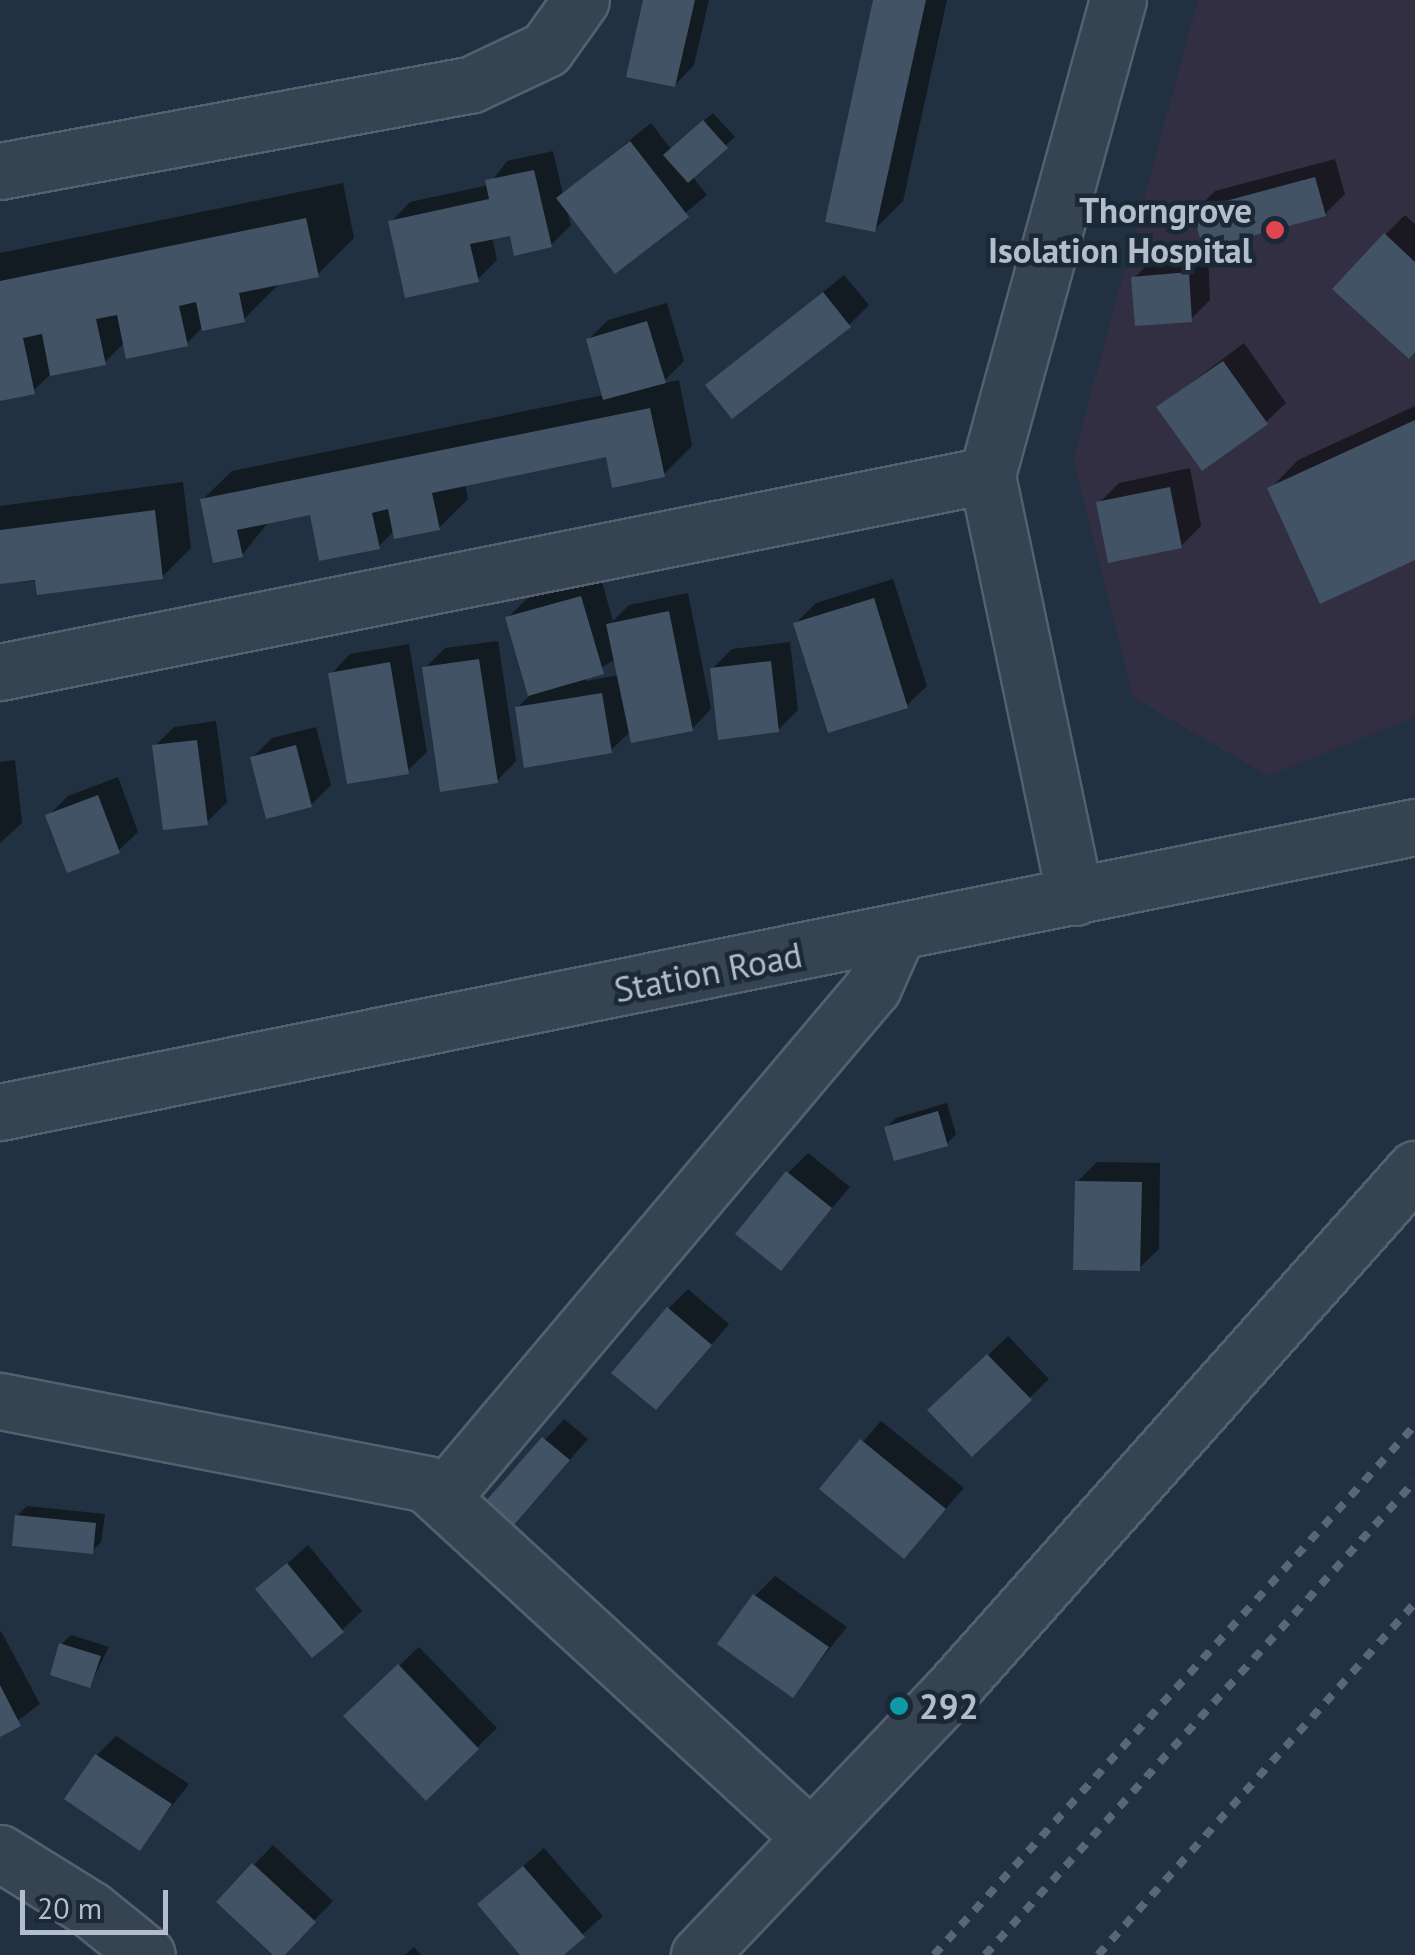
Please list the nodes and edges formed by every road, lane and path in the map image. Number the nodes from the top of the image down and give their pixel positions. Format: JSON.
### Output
{"nodes":[{"id":1,"x":580,"y":0,"type":"edge"},
{"id":2,"x":1118,"y":0,"type":"edge"},
{"id":3,"x":0,"y":171,"type":"edge"},
{"id":4,"x":987,"y":474,"type":"junction"},
{"id":5,"x":0,"y":672,"type":"edge"},
{"id":6,"x":1415,"y":827,"type":"edge"},
{"id":7,"x":1075,"y":897,"type":"junction"},
{"id":8,"x":896,"y":935,"type":"junction"},
{"id":9,"x":0,"y":1112,"type":"edge"},
{"id":10,"x":1415,"y":1168,"type":"edge"},
{"id":11,"x":0,"y":1402,"type":"edge"},
{"id":12,"x":444,"y":1495,"type":"junction"},
{"id":13,"x":809,"y":1836,"type":"junction"},
{"id":14,"x":0,"y":1853,"type":"edge"},
{"id":15,"x":146,"y":1955,"type":"edge"},
{"id":16,"x":699,"y":1955,"type":"edge"}],
"edges":[{"from":1,"to":3,"type":"street"},
{"from":2,"to":4,"type":"street"},
{"from":4,"to":5,"type":"street"},
{"from":4,"to":7,"type":"street"},
{"from":6,"to":7,"type":"street","name":"Station Road"},
{"from":7,"to":8,"type":"street","name":"Station Road"},
{"from":8,"to":9,"type":"street","name":"Station Road"},
{"from":8,"to":12,"type":"street"},
{"from":10,"to":13,"type":"street"},
{"from":11,"to":12,"type":"street"},
{"from":12,"to":13,"type":"street"},
{"from":13,"to":16,"type":"street"},
{"from":14,"to":15,"type":"street"}]}
